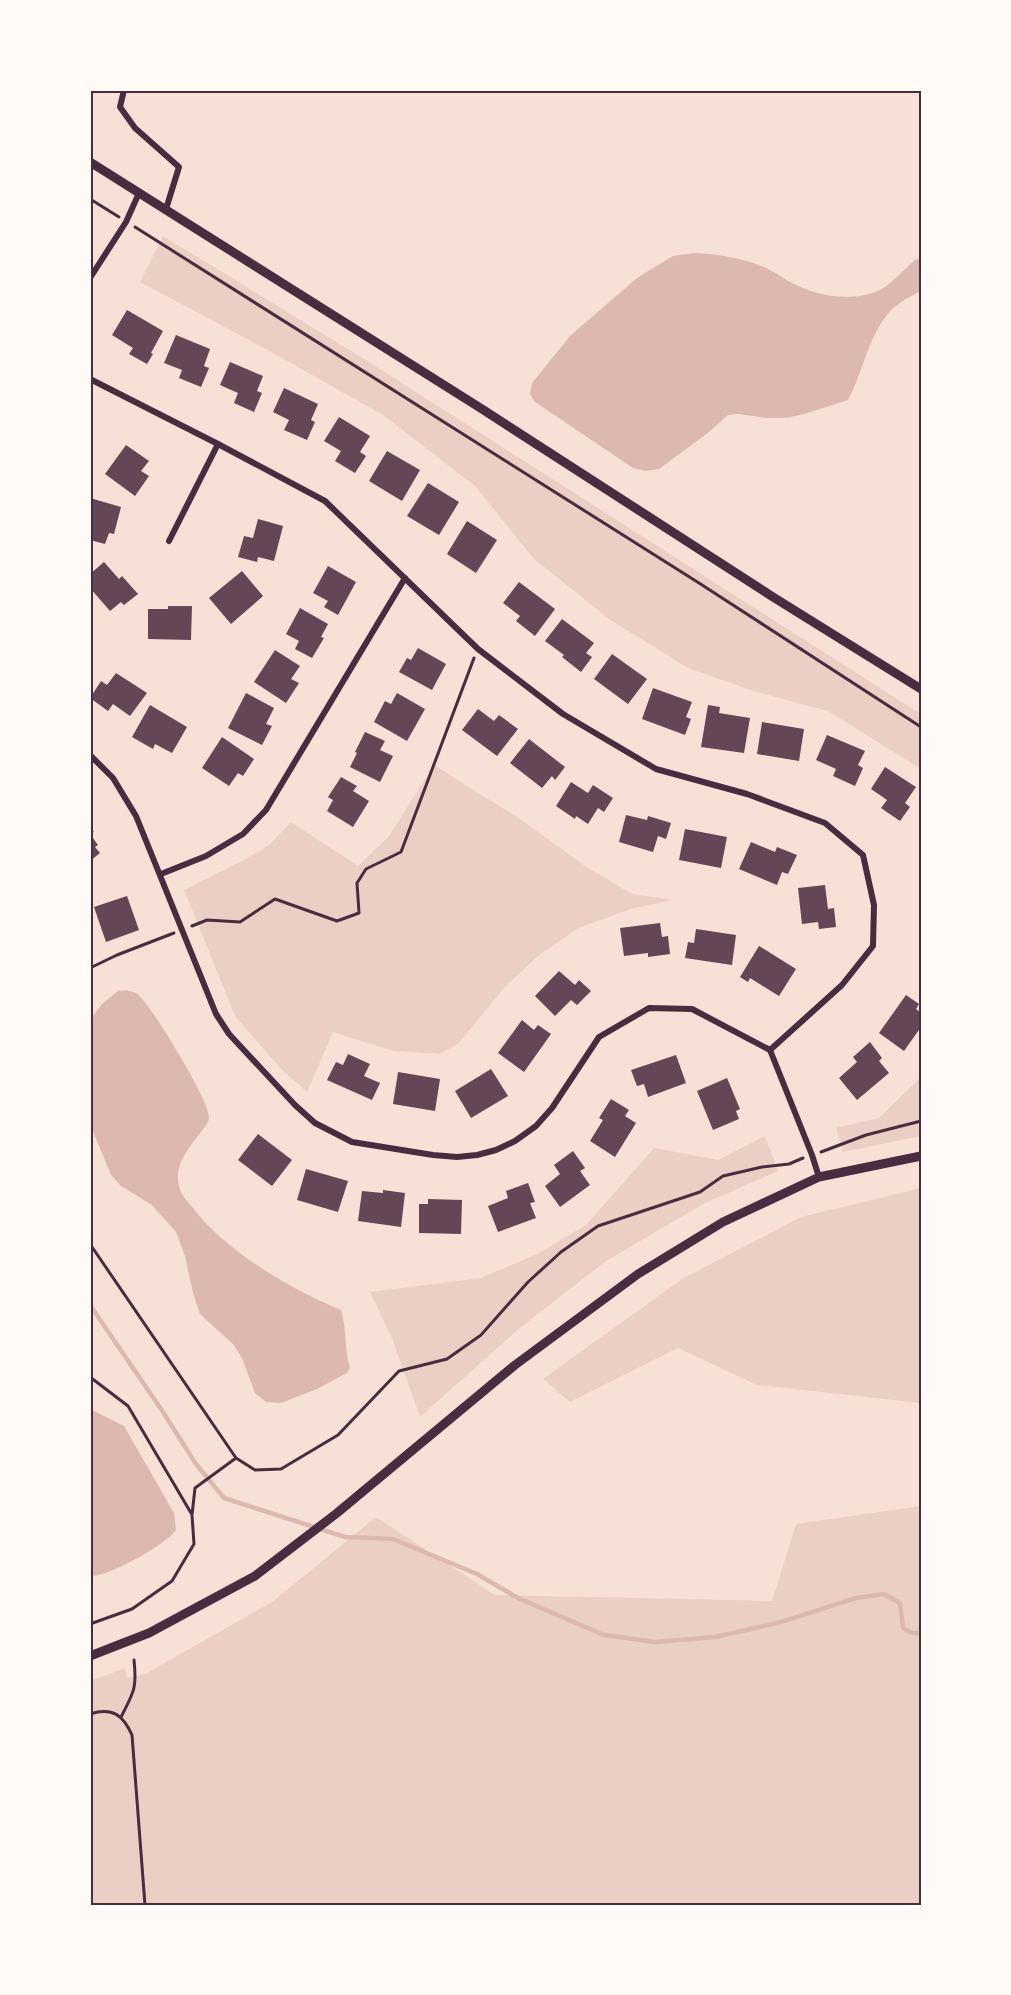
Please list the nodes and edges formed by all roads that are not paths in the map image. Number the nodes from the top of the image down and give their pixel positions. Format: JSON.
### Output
{"nodes":[{"id":1,"x":124,"y":90,"type":"edge"},
{"id":2,"x":90,"y":162,"type":"edge"},
{"id":3,"x":139,"y":193,"type":"junction"},
{"id":4,"x":166,"y":209,"type":"junction"},
{"id":5,"x":90,"y":278,"type":"edge"},
{"id":6,"x":90,"y":379,"type":"edge"},
{"id":7,"x":218,"y":444,"type":"junction"},
{"id":8,"x":169,"y":541,"type":"dead end"},
{"id":9,"x":405,"y":578,"type":"junction"},
{"id":10,"x":921,"y":689,"type":"edge"},
{"id":11,"x":90,"y":755,"type":"edge"},
{"id":12,"x":161,"y":874,"type":"junction"},
{"id":13,"x":770,"y":1050,"type":"junction"},
{"id":14,"x":921,"y":1156,"type":"edge"},
{"id":15,"x":819,"y":1177,"type":"junction"},
{"id":16,"x":90,"y":1656,"type":"edge"}],
"edges":[{"from":1,"to":4,"type":"street"},
{"from":2,"to":3,"type":"main road"},
{"from":3,"to":4,"type":"main road"},
{"from":3,"to":5,"type":"street"},
{"from":4,"to":10,"type":"main road"},
{"from":6,"to":7,"type":"street"},
{"from":7,"to":8,"type":"street"},
{"from":7,"to":9,"type":"street"},
{"from":9,"to":12,"type":"street"},
{"from":9,"to":13,"type":"street"},
{"from":11,"to":12,"type":"street"},
{"from":12,"to":13,"type":"street"},
{"from":13,"to":15,"type":"street"},
{"from":14,"to":15,"type":"main road"},
{"from":15,"to":16,"type":"main road"}]}
